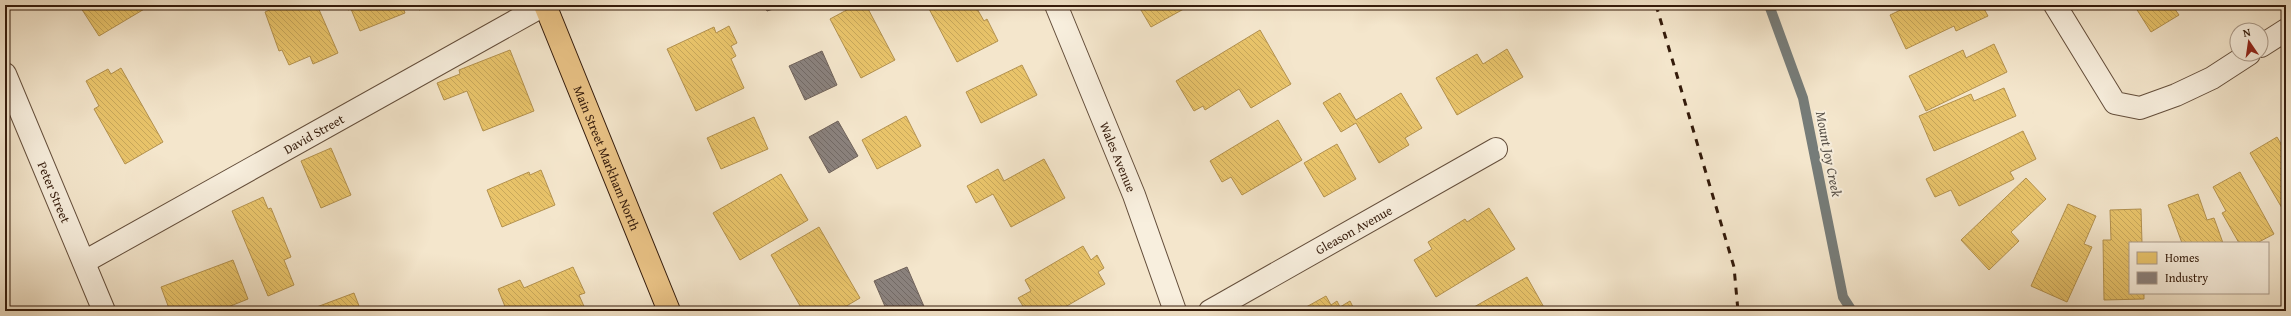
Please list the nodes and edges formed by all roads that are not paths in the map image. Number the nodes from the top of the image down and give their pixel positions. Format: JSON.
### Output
{"nodes":[{"id":1,"x":544,"y":5,"type":"edge"},
{"id":2,"x":1056,"y":5,"type":"edge"},
{"id":3,"x":2055,"y":5,"type":"edge"},
{"id":4,"x":2286,"y":30,"type":"edge"},
{"id":5,"x":2269,"y":41,"type":"edge"},
{"id":6,"x":2237,"y":62,"type":"edge"},
{"id":7,"x":5,"y":74,"type":"edge"},
{"id":8,"x":1496,"y":148,"type":"dead end"},
{"id":9,"x":84,"y":262,"type":"junction"},
{"id":10,"x":104,"y":311,"type":"edge"},
{"id":11,"x":669,"y":311,"type":"edge"},
{"id":12,"x":1175,"y":311,"type":"edge"},
{"id":13,"x":1210,"y":311,"type":"edge"}],
"edges":[{"from":1,"to":9,"type":"street","name":"David Street"},
{"from":1,"to":11,"type":"main road","name":"Main Street Markham North"},
{"from":2,"to":12,"type":"street","name":"Wales Avenue"},
{"from":3,"to":6,"type":"street"},
{"from":4,"to":5,"type":"street"},
{"from":7,"to":9,"type":"street","name":"Peter Street"},
{"from":8,"to":13,"type":"street","name":"Gleason Avenue"},
{"from":9,"to":10,"type":"street","name":"Peter Street"}]}
